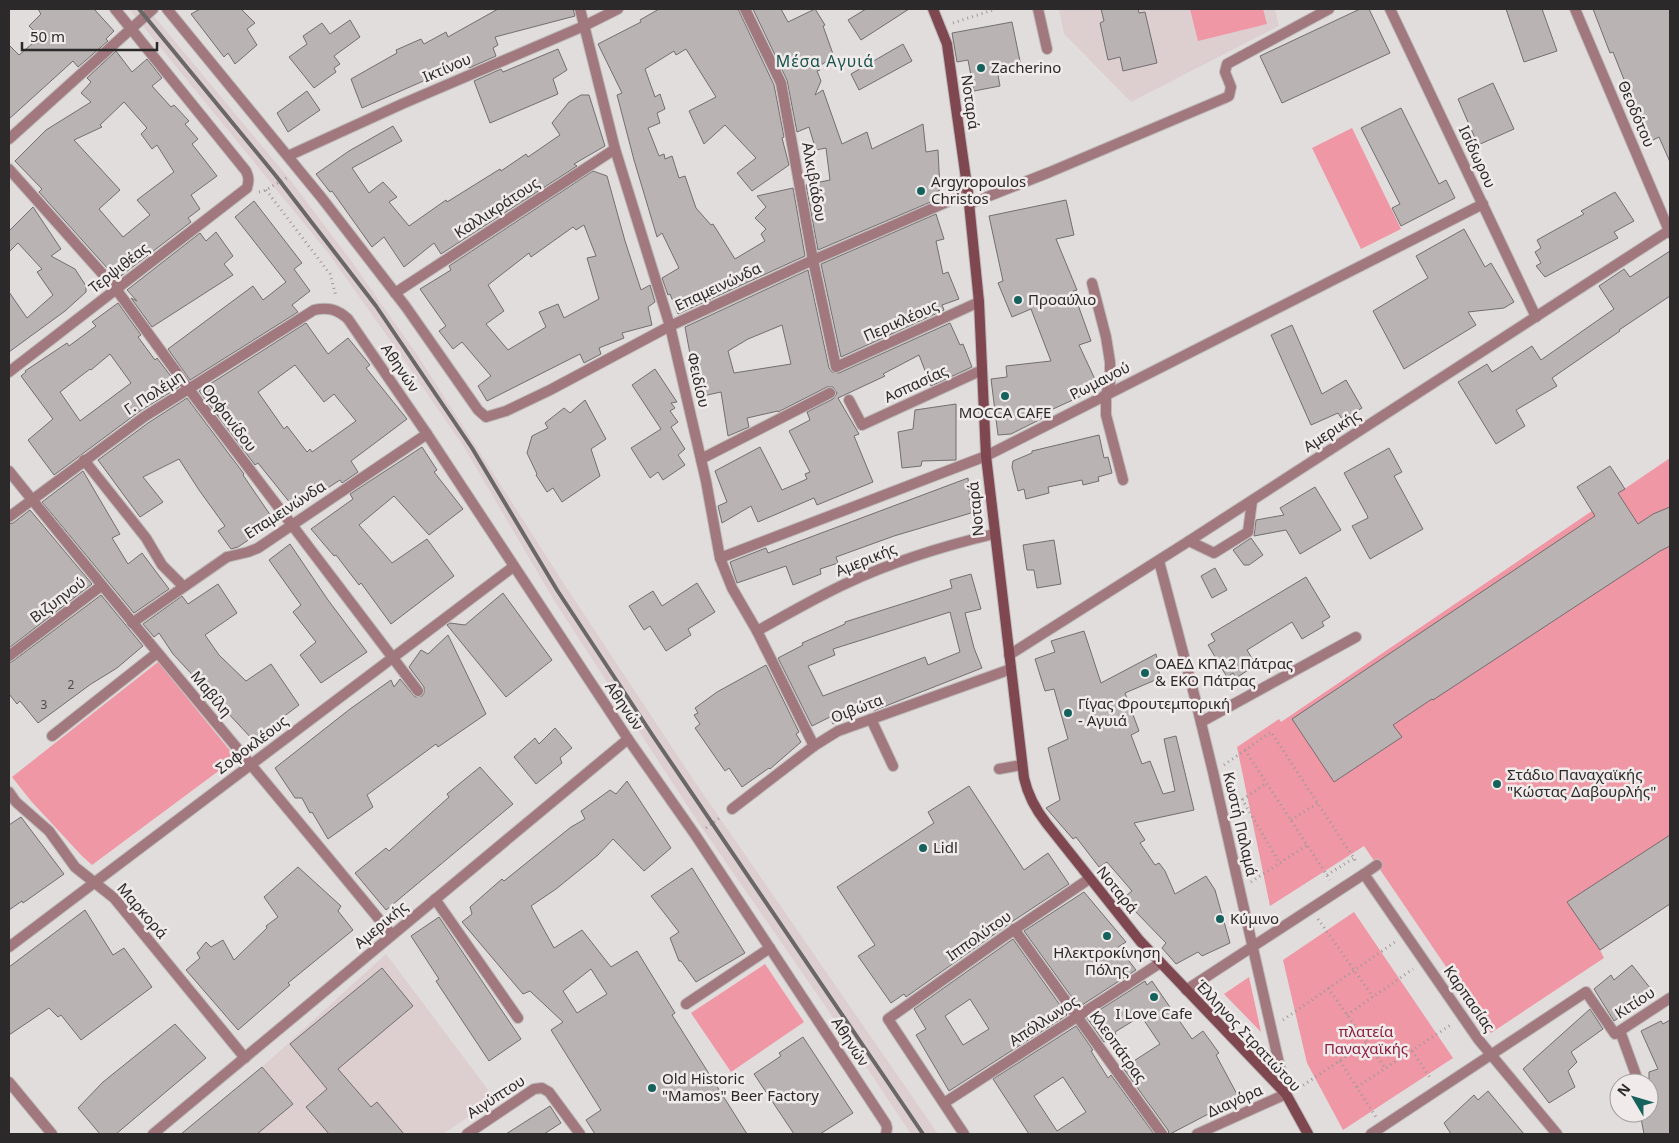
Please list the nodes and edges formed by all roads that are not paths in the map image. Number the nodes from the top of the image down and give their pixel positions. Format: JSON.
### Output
{"nodes":[{"id":1,"x":115,"y":9,"type":"edge"},
{"id":2,"x":153,"y":9,"type":"edge"},
{"id":3,"x":167,"y":9,"type":"edge"},
{"id":4,"x":580,"y":9,"type":"edge"},
{"id":5,"x":618,"y":9,"type":"edge"},
{"id":6,"x":745,"y":9,"type":"edge"},
{"id":7,"x":933,"y":9,"type":"edge"},
{"id":8,"x":1038,"y":9,"type":"edge"},
{"id":9,"x":1329,"y":9,"type":"edge"},
{"id":10,"x":1390,"y":9,"type":"edge"},
{"id":11,"x":1575,"y":9,"type":"edge"},
{"id":12,"x":584,"y":26,"type":"junction"},
{"id":13,"x":130,"y":29,"type":"junction"},
{"id":14,"x":1047,"y":49,"type":"dead end"},
{"id":15,"x":9,"y":139,"type":"edge"},
{"id":16,"x":615,"y":148,"type":"junction"},
{"id":17,"x":288,"y":156,"type":"junction"},
{"id":18,"x":9,"y":169,"type":"edge"},
{"id":19,"x":968,"y":192,"type":"junction"},
{"id":20,"x":969,"y":204,"type":"junction"},
{"id":21,"x":1483,"y":204,"type":"junction"},
{"id":22,"x":1670,"y":232,"type":"edge"},
{"id":23,"x":813,"y":260,"type":"junction"},
{"id":24,"x":1092,"y":283,"type":"dead end"},
{"id":25,"x":116,"y":289,"type":"junction"},
{"id":26,"x":395,"y":293,"type":"junction"},
{"id":27,"x":979,"y":302,"type":"junction"},
{"id":28,"x":340,"y":312,"type":"joint"},
{"id":29,"x":1536,"y":317,"type":"junction"},
{"id":30,"x":670,"y":326,"type":"junction"},
{"id":31,"x":10,"y":367,"type":"edge"},
{"id":32,"x":836,"y":367,"type":"joint"},
{"id":33,"x":982,"y":370,"type":"junction"},
{"id":34,"x":188,"y":388,"type":"junction"},
{"id":35,"x":830,"y":393,"type":"dead end"},
{"id":36,"x":1106,"y":394,"type":"junction"},
{"id":37,"x":849,"y":400,"type":"dead end"},
{"id":38,"x":427,"y":434,"type":"junction"},
{"id":39,"x":986,"y":456,"type":"junction"},
{"id":40,"x":701,"y":459,"type":"junction"},
{"id":41,"x":84,"y":460,"type":"junction"},
{"id":42,"x":9,"y":471,"type":"edge"},
{"id":43,"x":1123,"y":480,"type":"dead end"},
{"id":44,"x":32,"y":500,"type":"junction"},
{"id":45,"x":1252,"y":501,"type":"junction"},
{"id":46,"x":9,"y":517,"type":"edge"},
{"id":47,"x":291,"y":525,"type":"junction"},
{"id":48,"x":994,"y":534,"type":"junction"},
{"id":49,"x":1190,"y":542,"type":"junction"},
{"id":50,"x":720,"y":558,"type":"junction"},
{"id":51,"x":1159,"y":561,"type":"junction"},
{"id":52,"x":513,"y":567,"type":"junction"},
{"id":53,"x":101,"y":586,"type":"junction"},
{"id":54,"x":183,"y":586,"type":"junction"},
{"id":55,"x":132,"y":623,"type":"junction"},
{"id":56,"x":757,"y":631,"type":"junction"},
{"id":57,"x":1356,"y":637,"type":"dead end"},
{"id":58,"x":157,"y":653,"type":"junction"},
{"id":59,"x":1009,"y":655,"type":"junction"},
{"id":60,"x":9,"y":656,"type":"edge"},
{"id":61,"x":393,"y":657,"type":"junction"},
{"id":62,"x":1011,"y":669,"type":"junction"},
{"id":63,"x":418,"y":691,"type":"dead end"},
{"id":64,"x":871,"y":719,"type":"junction"},
{"id":65,"x":1201,"y":722,"type":"junction"},
{"id":66,"x":52,"y":736,"type":"dead end"},
{"id":67,"x":628,"y":738,"type":"junction"},
{"id":68,"x":814,"y":746,"type":"junction"},
{"id":69,"x":252,"y":764,"type":"junction"},
{"id":70,"x":1022,"y":764,"type":"junction"},
{"id":71,"x":893,"y":766,"type":"dead end"},
{"id":72,"x":1000,"y":769,"type":"dead end"},
{"id":73,"x":9,"y":792,"type":"edge"},
{"id":74,"x":732,"y":809,"type":"road end"},
{"id":75,"x":1377,"y":865,"type":"dead end"},
{"id":76,"x":1364,"y":874,"type":"junction"},
{"id":77,"x":1089,"y":878,"type":"junction"},
{"id":78,"x":94,"y":882,"type":"junction"},
{"id":79,"x":435,"y":899,"type":"junction"},
{"id":80,"x":1014,"y":929,"type":"junction"},
{"id":81,"x":392,"y":936,"type":"junction"},
{"id":82,"x":1252,"y":945,"type":"junction"},
{"id":83,"x":9,"y":947,"type":"edge"},
{"id":84,"x":770,"y":948,"type":"junction"},
{"id":85,"x":1160,"y":963,"type":"junction"},
{"id":86,"x":1186,"y":990,"type":"junction"},
{"id":87,"x":1670,"y":998,"type":"edge"},
{"id":88,"x":686,"y":1004,"type":"dead end"},
{"id":89,"x":1078,"y":1017,"type":"junction"},
{"id":90,"x":518,"y":1018,"type":"dead end"},
{"id":91,"x":1617,"y":1032,"type":"junction"},
{"id":92,"x":1491,"y":1056,"type":"junction"},
{"id":93,"x":245,"y":1058,"type":"junction"},
{"id":94,"x":1635,"y":1073,"type":"edge"},
{"id":95,"x":9,"y":1082,"type":"edge"},
{"id":96,"x":1286,"y":1095,"type":"junction"},
{"id":97,"x":944,"y":1103,"type":"junction"},
{"id":98,"x":52,"y":1134,"type":"edge"},
{"id":99,"x":153,"y":1134,"type":"edge"},
{"id":100,"x":467,"y":1134,"type":"edge"},
{"id":101,"x":580,"y":1134,"type":"edge"},
{"id":102,"x":886,"y":1134,"type":"edge"},
{"id":103,"x":964,"y":1134,"type":"edge"},
{"id":104,"x":1162,"y":1134,"type":"edge"},
{"id":105,"x":1197,"y":1134,"type":"edge"},
{"id":106,"x":1308,"y":1134,"type":"edge"},
{"id":107,"x":1371,"y":1134,"type":"edge"},
{"id":108,"x":1557,"y":1134,"type":"edge"}],
"edges":[{"from":1,"to":13,"type":"street"},
{"from":2,"to":13,"type":"street"},
{"from":3,"to":17,"type":"street"},
{"from":4,"to":12,"type":"street","name":"Φειδίου"},
{"from":5,"to":12,"type":"street","name":"Ικτίνου"},
{"from":6,"to":23,"type":"street","name":"Αλκιβιάδου"},
{"from":7,"to":19,"type":"main road","name":"Νοταρά"},
{"from":8,"to":14,"type":"street"},
{"from":9,"to":20,"type":"street"},
{"from":10,"to":21,"type":"street","name":"Ισίδωρου"},
{"from":11,"to":22,"type":"street","name":"Θεοδότου"},
{"from":12,"to":16,"type":"street","name":"Φειδίου"},
{"from":12,"to":17,"type":"street","name":"Ικτίνου"},
{"from":13,"to":15,"type":"street"},
{"from":13,"to":25,"type":"street","name":"Τερψιθέας"},
{"from":16,"to":26,"type":"street","name":"Καλλικράτους"},
{"from":16,"to":30,"type":"street","name":"Φειδίου"},
{"from":17,"to":26,"type":"street"},
{"from":18,"to":25,"type":"street","name":"Ορφανίδου"},
{"from":19,"to":20,"type":"main road","name":"Νοταρά"},
{"from":19,"to":23,"type":"street","name":"Επαμεινώνδα"},
{"from":20,"to":27,"type":"main road","name":"Νοταρά"},
{"from":21,"to":29,"type":"street","name":"Ισίδωρου"},
{"from":21,"to":36,"type":"street","name":"Ρωμανού"},
{"from":22,"to":29,"type":"street","name":"Αμερικής"},
{"from":23,"to":30,"type":"street","name":"Επαμεινώνδα"},
{"from":23,"to":32,"type":"street","name":"Αλκιβιάδου"},
{"from":24,"to":36,"type":"street"},
{"from":25,"to":31,"type":"street","name":"Τερψιθέας"},
{"from":25,"to":34,"type":"street","name":"Ορφανίδου"},
{"from":26,"to":30,"type":"street","name":"Επαμεινώνδα"},
{"from":27,"to":32,"type":"street","name":"Περικλέους"},
{"from":27,"to":33,"type":"main road","name":"Νοταρά"},
{"from":28,"to":34,"type":"street","name":"Γ. Πολέμη"},
{"from":28,"to":38,"type":"street","name":"Αθηνών"},
{"from":29,"to":45,"type":"street","name":"Αμερικής"},
{"from":30,"to":40,"type":"street","name":"Φειδίου"},
{"from":33,"to":37,"type":"street","name":"Ασπασίας"},
{"from":33,"to":39,"type":"main road","name":"Νοταρά"},
{"from":34,"to":41,"type":"street","name":"Γ. Πολέμη"},
{"from":34,"to":47,"type":"street","name":"Ορφανίδου"},
{"from":35,"to":40,"type":"street"},
{"from":36,"to":39,"type":"street","name":"Ρωμανού"},
{"from":36,"to":43,"type":"street"},
{"from":38,"to":47,"type":"street","name":"Επαμεινώνδα"},
{"from":38,"to":52,"type":"street","name":"Αθηνών"},
{"from":39,"to":48,"type":"main road","name":"Νοταρά"},
{"from":39,"to":50,"type":"street","name":"Ρωμανού"},
{"from":40,"to":50,"type":"street","name":"Φειδίου"},
{"from":41,"to":44,"type":"street","name":"Γ. Πολέμη"},
{"from":41,"to":54,"type":"street"},
{"from":42,"to":44,"type":"street","name":"Μαβίλη"},
{"from":44,"to":46,"type":"street","name":"Γ. Πολέμη"},
{"from":44,"to":53,"type":"street","name":"Μαβίλη"},
{"from":45,"to":49,"type":"street","name":"Αμερικής"},
{"from":45,"to":49,"type":"street"},
{"from":47,"to":54,"type":"street","name":"Επαμεινώνδα"},
{"from":47,"to":61,"type":"street","name":"Ορφανίδου"},
{"from":48,"to":56,"type":"street","name":"Αμερικής"},
{"from":48,"to":59,"type":"main road","name":"Νοταρά"},
{"from":49,"to":51,"type":"street","name":"Αμερικής"},
{"from":50,"to":56,"type":"street","name":"Φειδίου"},
{"from":51,"to":59,"type":"street","name":"Αμερικής"},
{"from":51,"to":65,"type":"street","name":"Κωστή Παλαμά"},
{"from":52,"to":61,"type":"street","name":"Σοφοκλέους"},
{"from":52,"to":67,"type":"street","name":"Αθηνών"},
{"from":53,"to":55,"type":"street","name":"Μαβίλη"},
{"from":53,"to":60,"type":"street","name":"Βιζυηνού"},
{"from":54,"to":55,"type":"street","name":"Επαμεινώνδα"},
{"from":55,"to":58,"type":"street","name":"Μαβίλη"},
{"from":56,"to":68,"type":"street","name":"Φειδίου"},
{"from":57,"to":65,"type":"street"},
{"from":58,"to":66,"type":"street"},
{"from":58,"to":69,"type":"street","name":"Μαβίλη"},
{"from":59,"to":62,"type":"main road","name":"Νοταρά"},
{"from":61,"to":63,"type":"street","name":"Ορφανίδου"},
{"from":61,"to":69,"type":"street","name":"Σοφοκλέους"},
{"from":62,"to":64,"type":"street","name":"Οιβώτα"},
{"from":62,"to":70,"type":"main road","name":"Νοταρά"},
{"from":64,"to":68,"type":"street","name":"Οιβώτα"},
{"from":64,"to":71,"type":"street"},
{"from":65,"to":82,"type":"street","name":"Κωστή Παλαμά"},
{"from":67,"to":79,"type":"street","name":"Αμερικής"},
{"from":67,"to":84,"type":"street","name":"Αθηνών"},
{"from":68,"to":74,"type":"street","name":"Οιβώτα"},
{"from":69,"to":78,"type":"street","name":"Σοφοκλέους"},
{"from":69,"to":81,"type":"street","name":"Μαβίλη"},
{"from":70,"to":72,"type":"street"},
{"from":70,"to":77,"type":"main road","name":"Νοταρά"},
{"from":73,"to":78,"type":"street","name":"Μαρκορά"},
{"from":75,"to":76,"type":"street"},
{"from":76,"to":82,"type":"street"},
{"from":76,"to":92,"type":"street","name":"Καρπασίας"},
{"from":77,"to":80,"type":"street","name":"Ιππολύτου"},
{"from":77,"to":85,"type":"main road","name":"Νοταρά"},
{"from":78,"to":83,"type":"street","name":"Σοφοκλέους"},
{"from":78,"to":93,"type":"street","name":"Μαρκορά"},
{"from":79,"to":81,"type":"street","name":"Αμερικής"},
{"from":79,"to":90,"type":"street"},
{"from":80,"to":89,"type":"street","name":"Κλεοπάτρας"},
{"from":80,"to":97,"type":"street","name":"Ιππολύτου"},
{"from":81,"to":93,"type":"street","name":"Αμερικής"},
{"from":82,"to":86,"type":"street"},
{"from":82,"to":96,"type":"street","name":"Κωστή Παλαμά"},
{"from":84,"to":88,"type":"street"},
{"from":84,"to":102,"type":"street","name":"Αθηνών"},
{"from":85,"to":86,"type":"main road","name":"Έλληνος Στρατιώτου"},
{"from":85,"to":89,"type":"street","name":"Απόλλωνος"},
{"from":86,"to":96,"type":"main road","name":"Έλληνος Στρατιώτου"},
{"from":87,"to":91,"type":"street","name":"Κιτίου"},
{"from":89,"to":97,"type":"street","name":"Απόλλωνος"},
{"from":89,"to":104,"type":"street","name":"Κλεοπάτρας"},
{"from":91,"to":92,"type":"street"},
{"from":91,"to":94,"type":"street"},
{"from":92,"to":107,"type":"street"},
{"from":92,"to":108,"type":"street","name":"Καρπασίας"},
{"from":93,"to":99,"type":"street","name":"Αμερικής"},
{"from":95,"to":98,"type":"street"},
{"from":96,"to":105,"type":"street","name":"Διαγόρα"},
{"from":96,"to":106,"type":"main road","name":"Έλληνος Στρατιώτου"},
{"from":97,"to":103,"type":"street"},
{"from":100,"to":101,"type":"street","name":"Αιγύπτου"}]}
